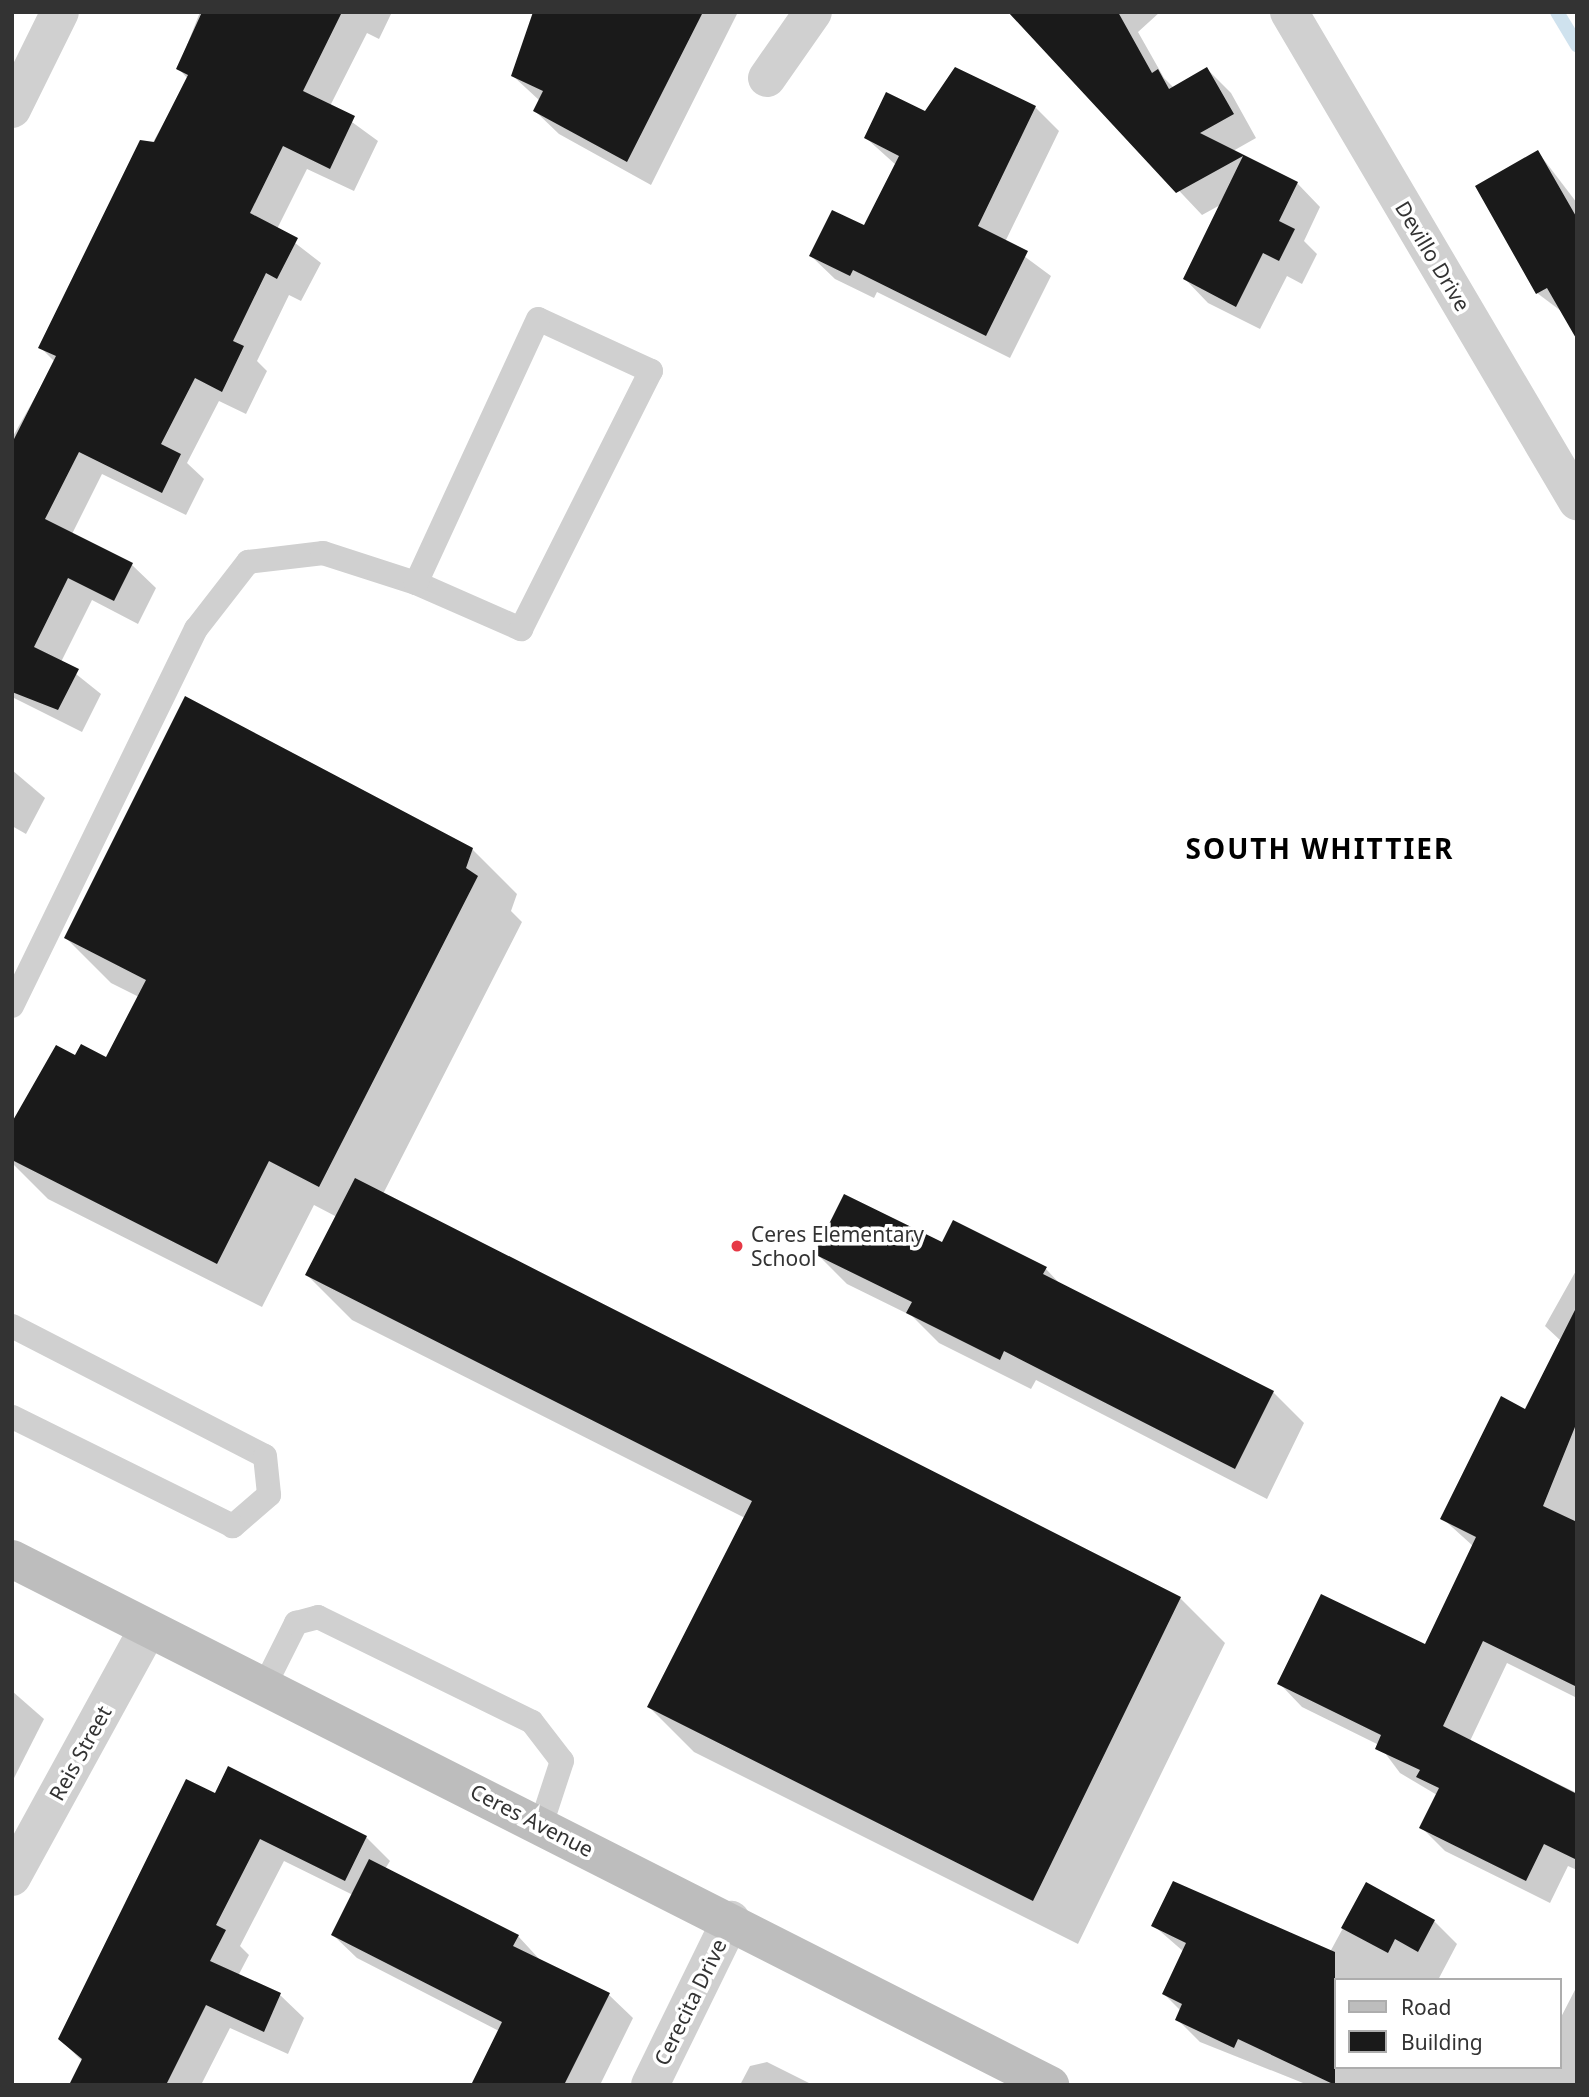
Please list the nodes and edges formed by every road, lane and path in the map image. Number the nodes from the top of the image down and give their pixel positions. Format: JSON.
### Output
{"nodes":[{"id":1,"x":61,"y":12,"type":"edge"},
{"id":2,"x":813,"y":12,"type":"edge"},
{"id":3,"x":1289,"y":12,"type":"edge"},
{"id":4,"x":767,"y":78,"type":"dead end"},
{"id":5,"x":12,"y":109,"type":"edge"},
{"id":6,"x":1577,"y":500,"type":"edge"},
{"id":7,"x":416,"y":583,"type":"junction"},
{"id":8,"x":12,"y":1006,"type":"edge"},
{"id":9,"x":12,"y":1326,"type":"edge"},
{"id":10,"x":12,"y":1417,"type":"edge"},
{"id":11,"x":12,"y":1559,"type":"edge"},
{"id":12,"x":148,"y":1629,"type":"junction"},
{"id":13,"x":264,"y":1687,"type":"junction"},
{"id":14,"x":541,"y":1825,"type":"junction"},
{"id":15,"x":12,"y":1877,"type":"edge"},
{"id":16,"x":731,"y":1920,"type":"junction"},
{"id":17,"x":650,"y":2085,"type":"edge"},
{"id":18,"x":1050,"y":2085,"type":"edge"}],
"edges":[{"from":1,"to":5,"type":"street"},
{"from":2,"to":4,"type":"street"},
{"from":3,"to":6,"type":"street","name":"Devillo Drive"},
{"from":7,"to":7,"type":"lane"},
{"from":7,"to":8,"type":"lane"},
{"from":9,"to":10,"type":"lane"},
{"from":11,"to":12,"type":"street","name":"Ceres Avenue"},
{"from":12,"to":13,"type":"street","name":"Ceres Avenue"},
{"from":12,"to":15,"type":"street","name":"Reis Street"},
{"from":13,"to":14,"type":"street","name":"Ceres Avenue"},
{"from":13,"to":14,"type":"lane"},
{"from":14,"to":16,"type":"street","name":"Ceres Avenue"},
{"from":16,"to":17,"type":"street","name":"Cerecita Drive"},
{"from":16,"to":18,"type":"street","name":"Ceres Avenue"}]}
